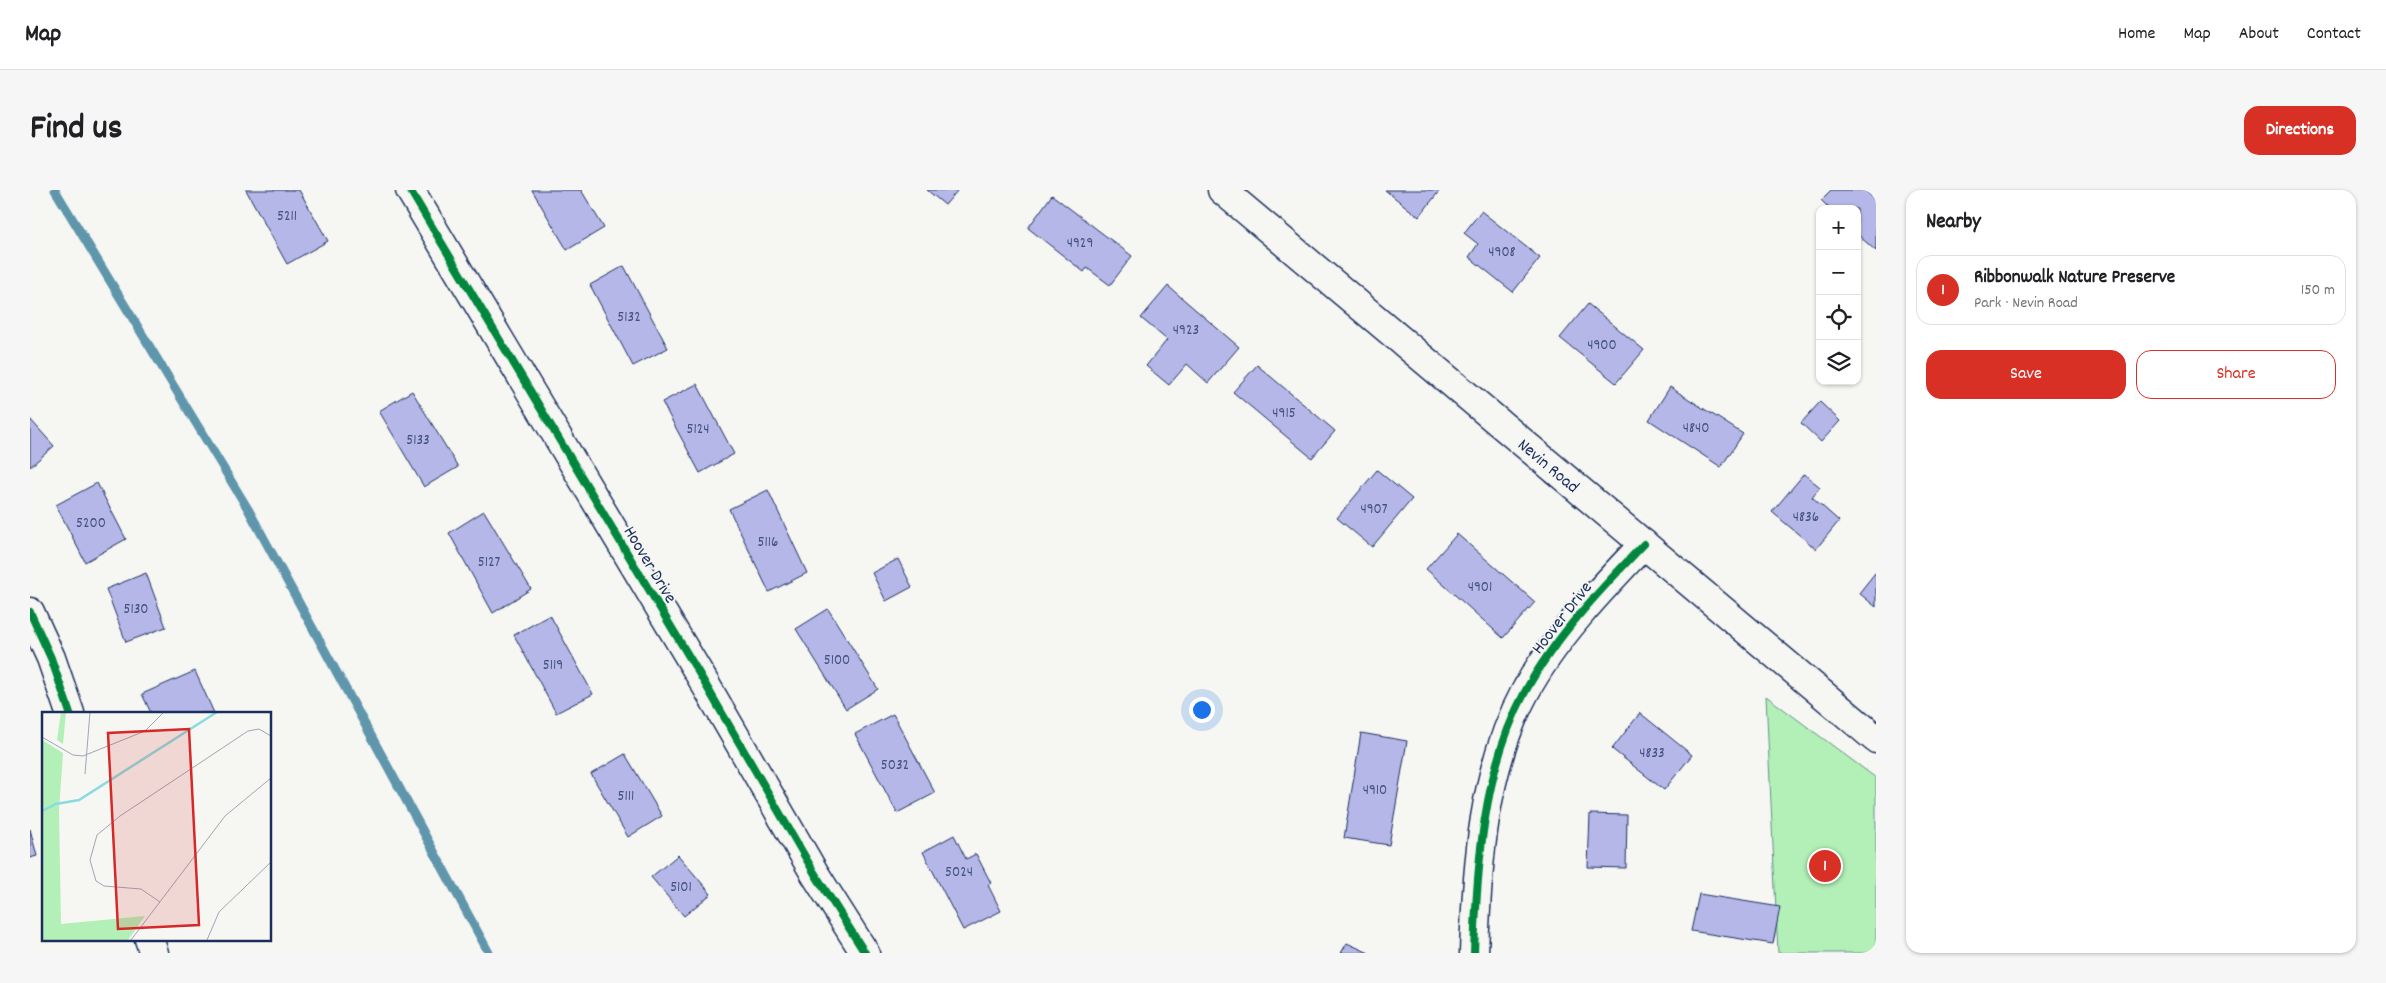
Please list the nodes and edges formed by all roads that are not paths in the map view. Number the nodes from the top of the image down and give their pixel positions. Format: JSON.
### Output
{"nodes":[{"id":1,"x":410,"y":190,"type":"edge"},
{"id":2,"x":1222,"y":190,"type":"edge"},
{"id":3,"x":1644,"y":544,"type":"junction"},
{"id":4,"x":30,"y":612,"type":"edge"},
{"id":5,"x":70,"y":712,"type":"edge"},
{"id":6,"x":1876,"y":739,"type":"edge"},
{"id":7,"x":149,"y":940,"type":"edge"},
{"id":8,"x":154,"y":953,"type":"edge"},
{"id":9,"x":865,"y":953,"type":"edge"},
{"id":10,"x":1474,"y":953,"type":"edge"}],
"edges":[{"from":1,"to":9,"type":"street","name":"Hoover Drive"},
{"from":2,"to":3,"type":"street","name":"Nevin Road"},
{"from":3,"to":6,"type":"street","name":"Nevin Road"},
{"from":3,"to":10,"type":"street","name":"Hoover Drive"},
{"from":4,"to":5,"type":"street"},
{"from":7,"to":8,"type":"street"}]}
